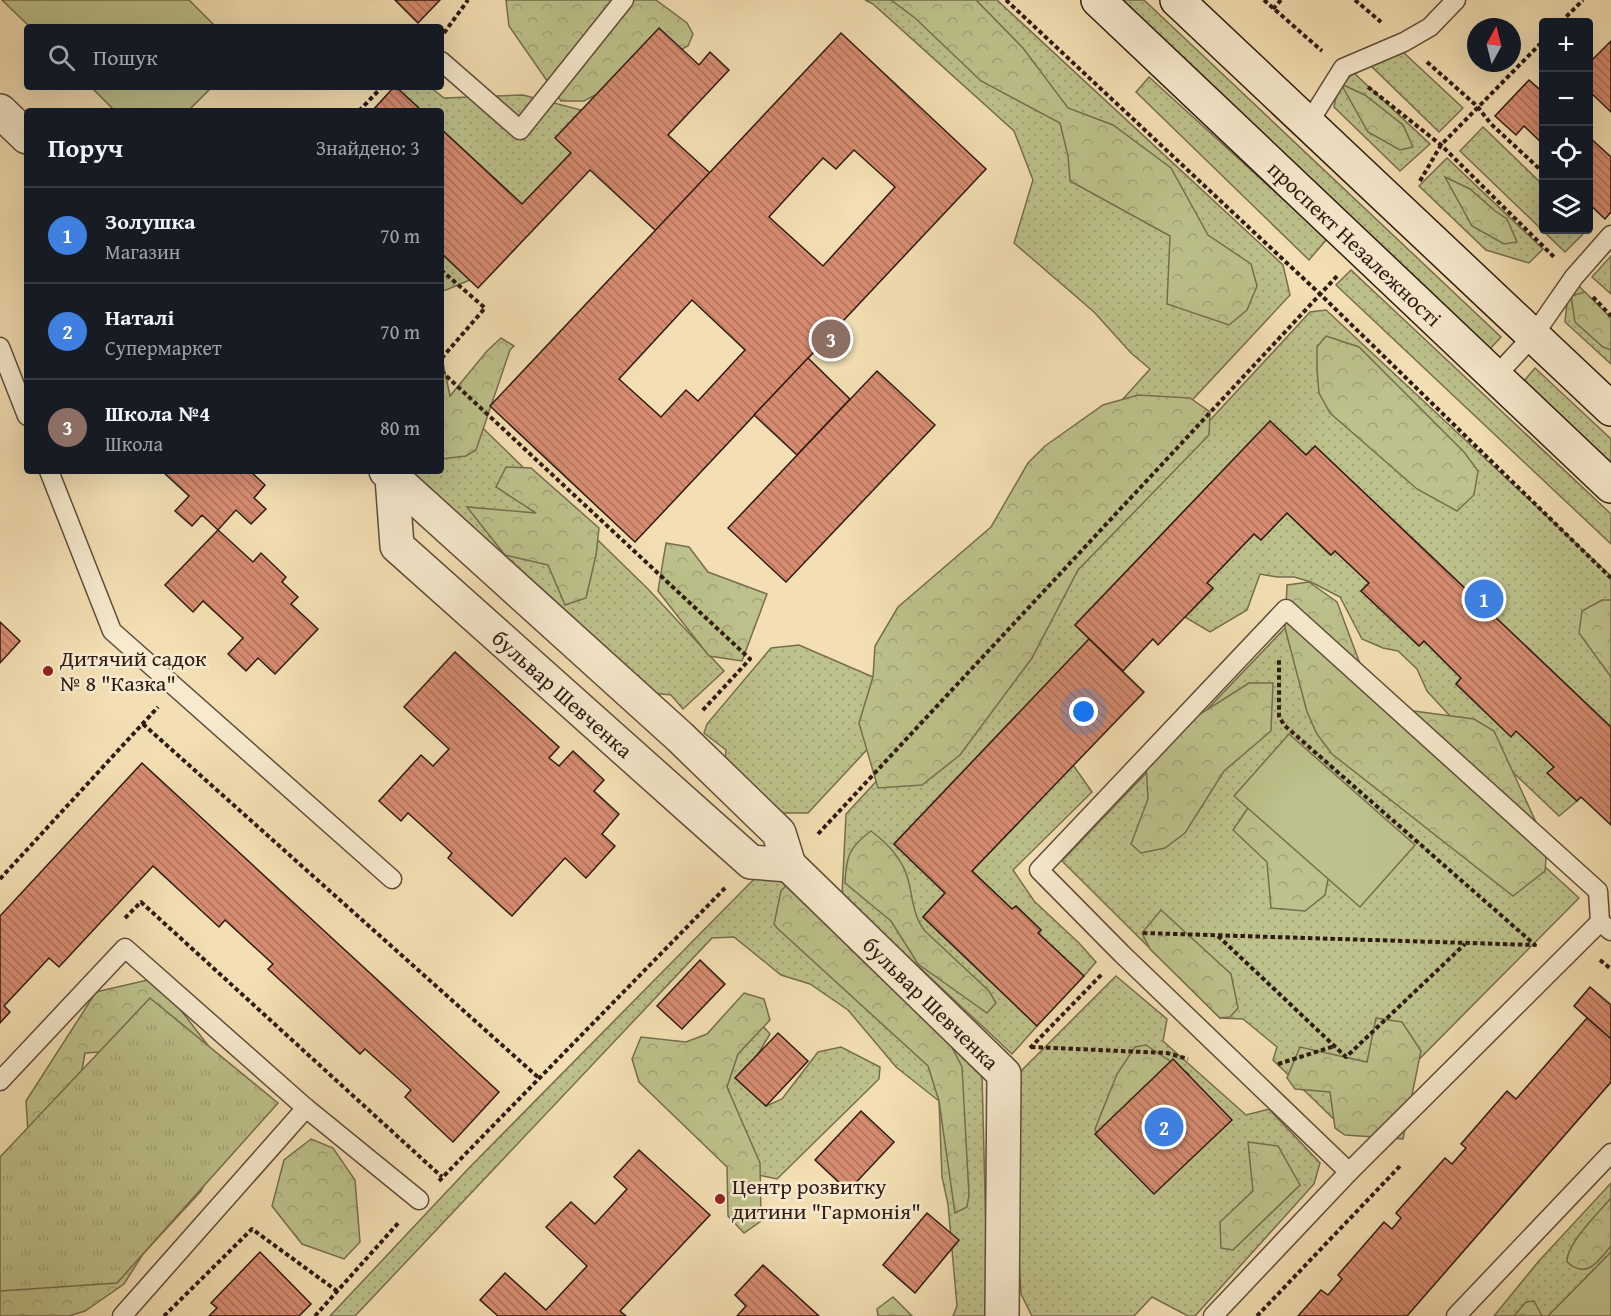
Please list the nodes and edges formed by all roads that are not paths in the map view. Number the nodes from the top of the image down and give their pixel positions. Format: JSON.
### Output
{"nodes":[{"id":1,"x":624,"y":0,"type":"edge"},
{"id":2,"x":1098,"y":0,"type":"edge"},
{"id":3,"x":1177,"y":0,"type":"edge"},
{"id":4,"x":1456,"y":0,"type":"edge"},
{"id":5,"x":444,"y":64,"type":"edge"},
{"id":6,"x":0,"y":111,"type":"edge"},
{"id":7,"x":1308,"y":124,"type":"junction"},
{"id":8,"x":24,"y":134,"type":"edge"},
{"id":9,"x":1611,"y":235,"type":"edge"},
{"id":10,"x":1533,"y":336,"type":"junction"},
{"id":11,"x":0,"y":347,"type":"edge"},
{"id":12,"x":1495,"y":377,"type":"junction"},
{"id":13,"x":24,"y":408,"type":"edge"},
{"id":14,"x":1611,"y":409,"type":"edge"},
{"id":15,"x":50,"y":474,"type":"edge"},
{"id":16,"x":389,"y":474,"type":"edge"},
{"id":17,"x":1611,"y":486,"type":"edge"},
{"id":18,"x":789,"y":865,"type":"junction"},
{"id":19,"x":392,"y":879,"type":"dead end"},
{"id":20,"x":1605,"y":926,"type":"edge"},
{"id":21,"x":0,"y":1081,"type":"edge"},
{"id":22,"x":306,"y":1108,"type":"junction"},
{"id":23,"x":1611,"y":1153,"type":"edge"},
{"id":24,"x":1349,"y":1172,"type":"junction"},
{"id":25,"x":418,"y":1200,"type":"road end"},
{"id":26,"x":123,"y":1316,"type":"edge"},
{"id":27,"x":1002,"y":1316,"type":"edge"},
{"id":28,"x":1213,"y":1316,"type":"edge"},
{"id":29,"x":1456,"y":1316,"type":"edge"}],
"edges":[{"from":1,"to":5,"type":"lane"},
{"from":2,"to":12,"type":"street","name":"проспект Незалежності"},
{"from":3,"to":7,"type":"street"},
{"from":4,"to":7,"type":"lane"},
{"from":6,"to":8,"type":"street"},
{"from":7,"to":10,"type":"street"},
{"from":9,"to":10,"type":"lane"},
{"from":10,"to":12,"type":"lane"},
{"from":10,"to":14,"type":"street"},
{"from":11,"to":13,"type":"lane"},
{"from":12,"to":17,"type":"street","name":"проспект Незалежності"},
{"from":15,"to":19,"type":"lane"},
{"from":16,"to":18,"type":"street","name":"бульвар Шевченка"},
{"from":16,"to":18,"type":"street","name":"бульвар Шевченка"},
{"from":18,"to":27,"type":"street","name":"бульвар Шевченка"},
{"from":20,"to":24,"type":"lane"},
{"from":20,"to":24,"type":"lane"},
{"from":21,"to":22,"type":"lane"},
{"from":22,"to":25,"type":"lane"},
{"from":22,"to":26,"type":"lane"},
{"from":23,"to":29,"type":"lane"},
{"from":24,"to":28,"type":"lane"}]}
